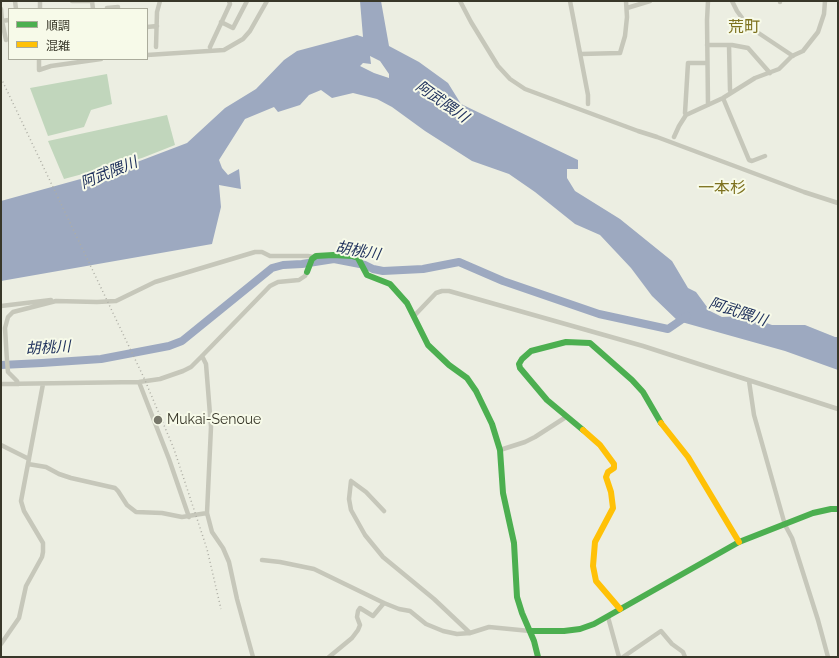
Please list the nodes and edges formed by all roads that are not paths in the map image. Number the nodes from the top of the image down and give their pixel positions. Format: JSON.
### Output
{"nodes":[{"id":1,"x":72,"y":1,"type":"edge"},
{"id":2,"x":107,"y":1,"type":"edge"},
{"id":3,"x":160,"y":1,"type":"edge"},
{"id":4,"x":229,"y":1,"type":"edge"},
{"id":5,"x":247,"y":1,"type":"edge"},
{"id":6,"x":267,"y":1,"type":"edge"},
{"id":7,"x":460,"y":1,"type":"edge"},
{"id":8,"x":570,"y":1,"type":"edge"},
{"id":9,"x":626,"y":1,"type":"edge"},
{"id":10,"x":650,"y":1,"type":"edge"},
{"id":11,"x":708,"y":1,"type":"edge"},
{"id":12,"x":732,"y":1,"type":"edge"},
{"id":13,"x":825,"y":1,"type":"edge"},
{"id":14,"x":118,"y":7,"type":"dead end"},
{"id":15,"x":92,"y":8,"type":"edge"},
{"id":16,"x":107,"y":8,"type":"edge"},
{"id":17,"x":627,"y":8,"type":"junction"},
{"id":18,"x":1,"y":9,"type":"edge"},
{"id":19,"x":1,"y":21,"type":"edge"},
{"id":20,"x":221,"y":22,"type":"junction"},
{"id":21,"x":157,"y":26,"type":"junction"},
{"id":22,"x":148,"y":27,"type":"edge"},
{"id":23,"x":6,"y":40,"type":"dead end"},
{"id":24,"x":707,"y":45,"type":"junction"},
{"id":25,"x":729,"y":45,"type":"junction"},
{"id":26,"x":156,"y":47,"type":"dead end"},
{"id":27,"x":210,"y":47,"type":"dead end"},
{"id":28,"x":581,"y":54,"type":"junction"},
{"id":29,"x":148,"y":55,"type":"edge"},
{"id":30,"x":793,"y":56,"type":"junction"},
{"id":31,"x":39,"y":60,"type":"edge"},
{"id":32,"x":94,"y":60,"type":"edge"},
{"id":33,"x":707,"y":62,"type":"junction"},
{"id":34,"x":770,"y":73,"type":"junction"},
{"id":35,"x":731,"y":93,"type":"junction"},
{"id":36,"x":723,"y":98,"type":"junction"},
{"id":37,"x":588,"y":104,"type":"dead end"},
{"id":38,"x":708,"y":104,"type":"junction"},
{"id":39,"x":686,"y":115,"type":"junction"},
{"id":40,"x":674,"y":136,"type":"dead end"},
{"id":41,"x":765,"y":156,"type":"dead end"},
{"id":42,"x":838,"y":204,"type":"edge"},
{"id":43,"x":310,"y":264,"type":"junction"},
{"id":44,"x":56,"y":301,"type":"junction"},
{"id":45,"x":1,"y":306,"type":"edge"},
{"id":46,"x":414,"y":316,"type":"junction"},
{"id":47,"x":202,"y":356,"type":"junction"},
{"id":48,"x":749,"y":381,"type":"junction"},
{"id":49,"x":139,"y":382,"type":"junction"},
{"id":50,"x":1,"y":384,"type":"edge"},
{"id":51,"x":18,"y":384,"type":"junction"},
{"id":52,"x":43,"y":384,"type":"junction"},
{"id":53,"x":838,"y":409,"type":"edge"},
{"id":54,"x":566,"y":417,"type":"junction"},
{"id":55,"x":1,"y":445,"type":"edge"},
{"id":56,"x":500,"y":450,"type":"junction"},
{"id":57,"x":28,"y":462,"type":"junction"},
{"id":58,"x":838,"y":509,"type":"edge"},
{"id":59,"x":384,"y":511,"type":"dead end"},
{"id":60,"x":207,"y":513,"type":"junction"},
{"id":61,"x":190,"y":517,"type":"junction"},
{"id":62,"x":785,"y":525,"type":"junction"},
{"id":63,"x":739,"y":542,"type":"junction"},
{"id":64,"x":262,"y":560,"type":"dead end"},
{"id":65,"x":384,"y":603,"type":"junction"},
{"id":66,"x":620,"y":609,"type":"junction"},
{"id":67,"x":608,"y":617,"type":"junction"},
{"id":68,"x":530,"y":631,"type":"junction"},
{"id":69,"x":470,"y":633,"type":"junction"},
{"id":70,"x":1,"y":644,"type":"edge"},
{"id":71,"x":253,"y":657,"type":"edge"},
{"id":72,"x":329,"y":657,"type":"edge"},
{"id":73,"x":538,"y":657,"type":"edge"},
{"id":74,"x":619,"y":657,"type":"edge"},
{"id":75,"x":623,"y":657,"type":"edge"},
{"id":76,"x":685,"y":657,"type":"edge"},
{"id":77,"x":828,"y":657,"type":"edge"}],
"edges":[{"from":1,"to":15,"type":"street"},
{"from":2,"to":16,"type":"street"},
{"from":3,"to":21,"type":"street"},
{"from":4,"to":20,"type":"street"},
{"from":5,"to":20,"type":"street"},
{"from":6,"to":29,"type":"street"},
{"from":7,"to":42,"type":"street"},
{"from":8,"to":28,"type":"street"},
{"from":9,"to":17,"type":"street"},
{"from":10,"to":17,"type":"street"},
{"from":11,"to":24,"type":"street"},
{"from":12,"to":30,"type":"street"},
{"from":13,"to":30,"type":"street"},
{"from":14,"to":16,"type":"street"},
{"from":17,"to":28,"type":"street"},
{"from":18,"to":19,"type":"street"},
{"from":19,"to":23,"type":"street"},
{"from":20,"to":27,"type":"street"},
{"from":21,"to":22,"type":"street"},
{"from":21,"to":26,"type":"street"},
{"from":24,"to":25,"type":"street"},
{"from":24,"to":33,"type":"street"},
{"from":25,"to":34,"type":"street"},
{"from":25,"to":35,"type":"street"},
{"from":28,"to":37,"type":"street"},
{"from":30,"to":34,"type":"street"},
{"from":31,"to":32,"type":"street"},
{"from":33,"to":38,"type":"street"},
{"from":33,"to":39,"type":"street"},
{"from":34,"to":35,"type":"street"},
{"from":35,"to":36,"type":"street"},
{"from":36,"to":38,"type":"street"},
{"from":36,"to":41,"type":"street"},
{"from":38,"to":39,"type":"street"},
{"from":39,"to":40,"type":"street"},
{"from":43,"to":44,"type":"street"},
{"from":43,"to":46,"type":"street"},
{"from":43,"to":47,"type":"street"},
{"from":44,"to":45,"type":"street"},
{"from":44,"to":51,"type":"street"},
{"from":46,"to":48,"type":"street"},
{"from":46,"to":56,"type":"street"},
{"from":47,"to":49,"type":"street"},
{"from":47,"to":60,"type":"street"},
{"from":48,"to":53,"type":"street"},
{"from":48,"to":62,"type":"street"},
{"from":49,"to":52,"type":"street"},
{"from":49,"to":61,"type":"street"},
{"from":50,"to":51,"type":"street"},
{"from":51,"to":52,"type":"street"},
{"from":52,"to":57,"type":"street"},
{"from":54,"to":56,"type":"street"},
{"from":54,"to":63,"type":"street"},
{"from":54,"to":66,"type":"street"},
{"from":55,"to":57,"type":"street"},
{"from":56,"to":68,"type":"street"},
{"from":57,"to":61,"type":"street"},
{"from":57,"to":70,"type":"street"},
{"from":58,"to":62,"type":"street"},
{"from":59,"to":69,"type":"street"},
{"from":60,"to":61,"type":"street"},
{"from":60,"to":71,"type":"street"},
{"from":62,"to":63,"type":"street"},
{"from":62,"to":77,"type":"street"},
{"from":63,"to":66,"type":"street"},
{"from":64,"to":65,"type":"street"},
{"from":65,"to":69,"type":"street"},
{"from":65,"to":72,"type":"street"},
{"from":66,"to":67,"type":"street"},
{"from":67,"to":68,"type":"street"},
{"from":67,"to":74,"type":"street"},
{"from":68,"to":69,"type":"street"},
{"from":68,"to":73,"type":"street"},
{"from":75,"to":76,"type":"street"}]}
